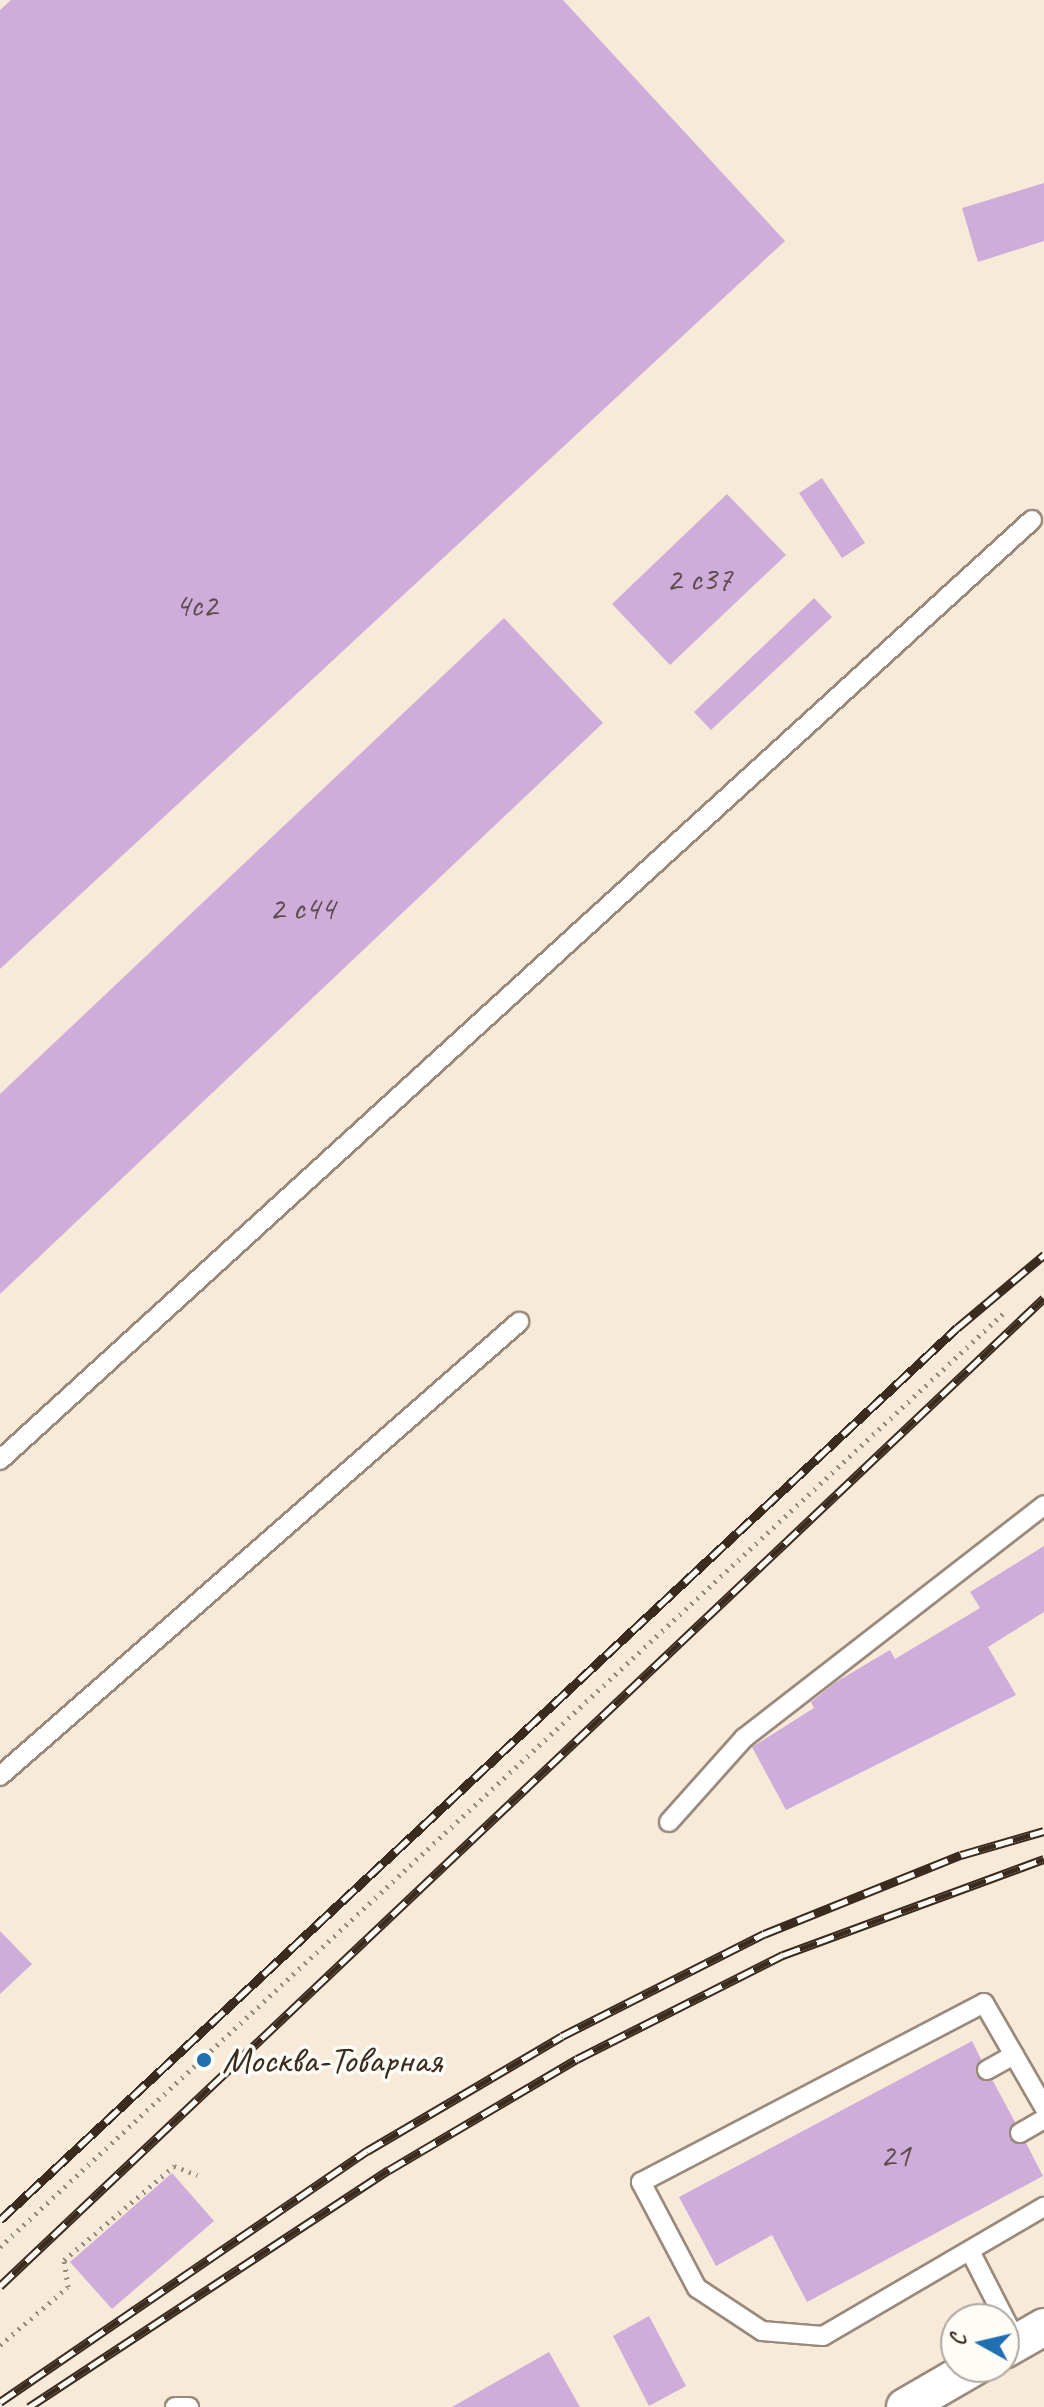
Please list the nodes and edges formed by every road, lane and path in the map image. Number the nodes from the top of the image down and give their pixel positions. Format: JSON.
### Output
{"nodes":[{"id":1,"x":1032,"y":520,"type":"dead end"},
{"id":2,"x":1007,"y":1310,"type":"dead end"},
{"id":3,"x":519,"y":1322,"type":"dead end"},
{"id":4,"x":0,"y":1460,"type":"edge"},
{"id":5,"x":1044,"y":1505,"type":"edge"},
{"id":6,"x":0,"y":1776,"type":"edge"},
{"id":7,"x":669,"y":1822,"type":"dead end"},
{"id":8,"x":1014,"y":2055,"type":"junction"},
{"id":9,"x":987,"y":2070,"type":"dead end"},
{"id":10,"x":1044,"y":2107,"type":"edge"},
{"id":11,"x":1044,"y":2119,"type":"edge"},
{"id":12,"x":1020,"y":2133,"type":"dead end"},
{"id":13,"x":197,"y":2175,"type":"dead end"},
{"id":14,"x":1044,"y":2207,"type":"edge"},
{"id":15,"x":0,"y":2247,"type":"edge"},
{"id":16,"x":970,"y":2251,"type":"junction"},
{"id":17,"x":1022,"y":2340,"type":"edge"},
{"id":18,"x":0,"y":2345,"type":"edge"},
{"id":19,"x":946,"y":2383,"type":"edge"},
{"id":20,"x":175,"y":2407,"type":"edge"},
{"id":21,"x":189,"y":2407,"type":"edge"},
{"id":22,"x":905,"y":2407,"type":"edge"}],
"edges":[{"from":1,"to":4,"type":"lane"},
{"from":2,"to":15,"type":"path"},
{"from":3,"to":6,"type":"lane"},
{"from":5,"to":7,"type":"lane"},
{"from":8,"to":9,"type":"lane"},
{"from":8,"to":10,"type":"lane"},
{"from":8,"to":16,"type":"lane"},
{"from":11,"to":12,"type":"lane"},
{"from":13,"to":18,"type":"path"},
{"from":14,"to":16,"type":"lane"},
{"from":16,"to":17,"type":"lane"},
{"from":19,"to":22,"type":"street"},
{"from":20,"to":21,"type":"lane"}]}
